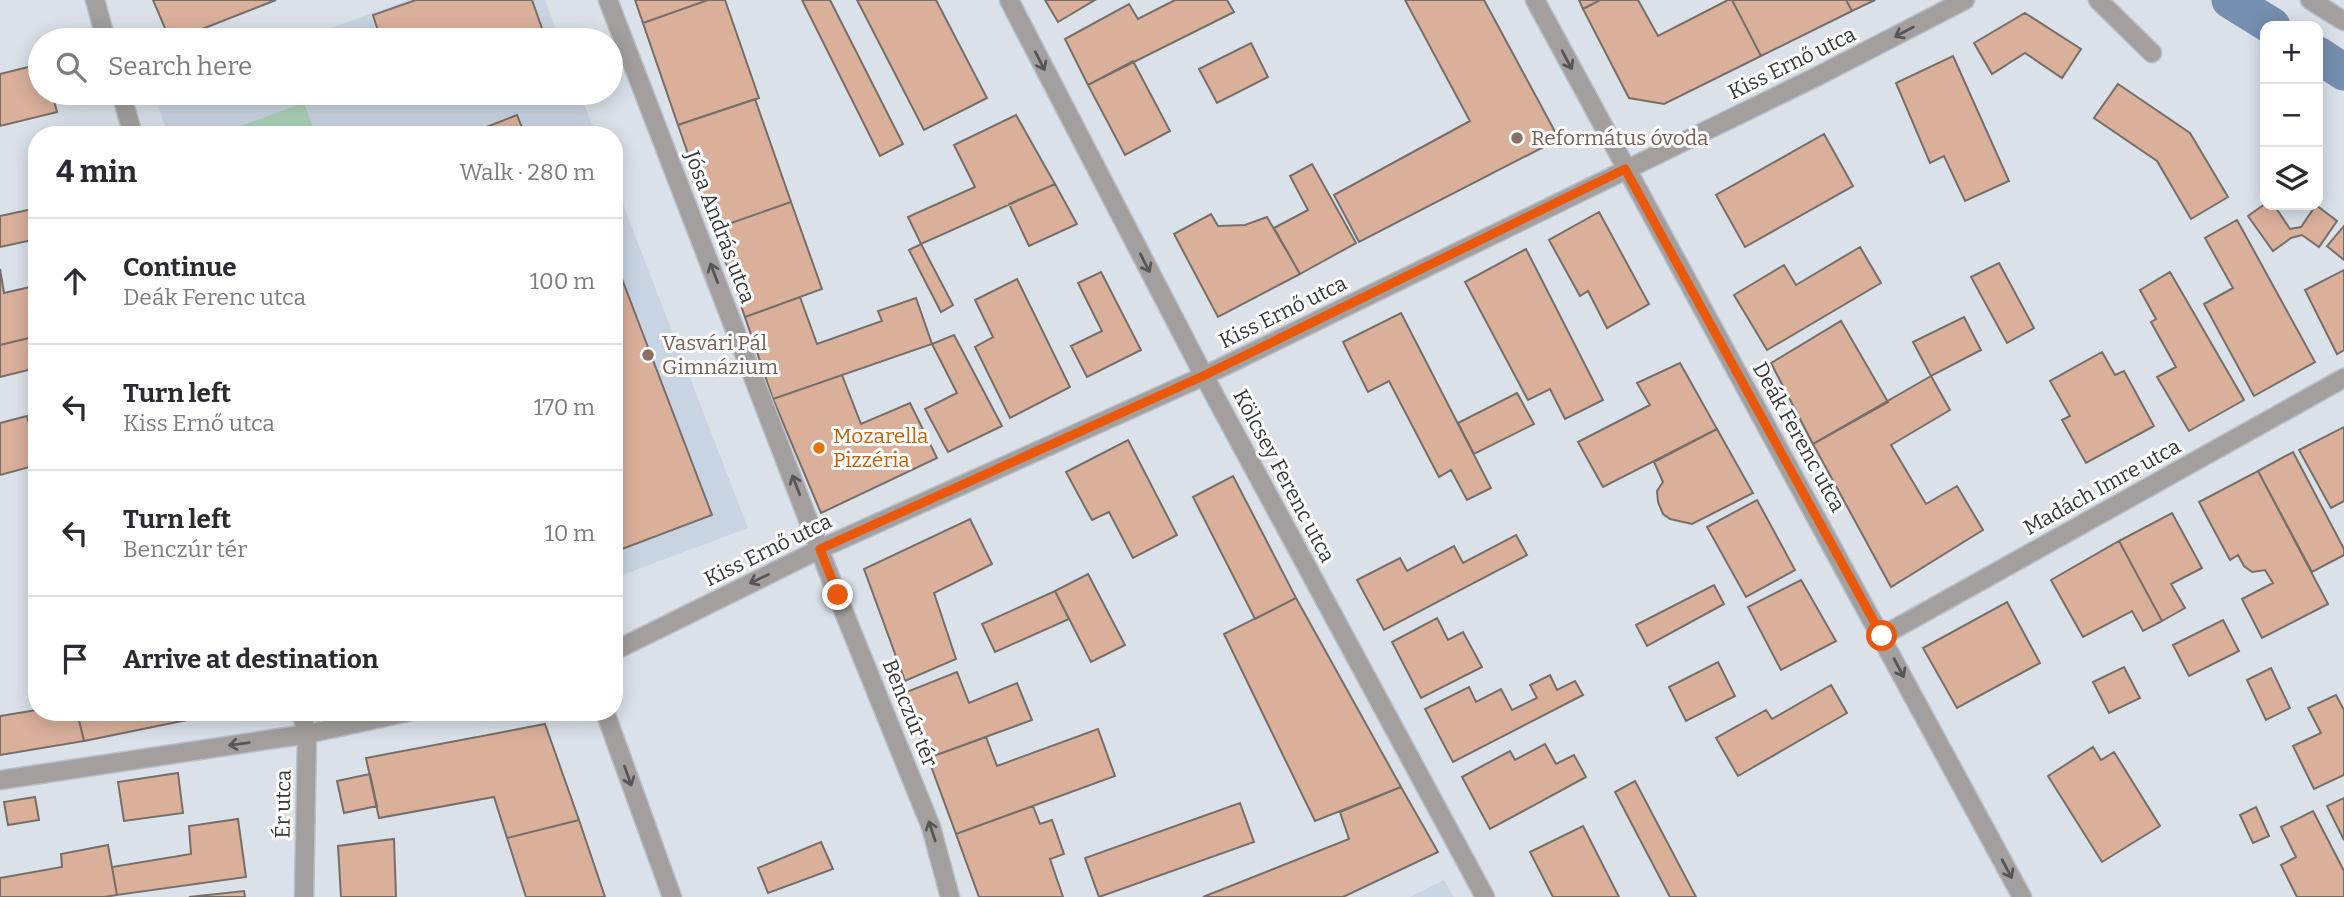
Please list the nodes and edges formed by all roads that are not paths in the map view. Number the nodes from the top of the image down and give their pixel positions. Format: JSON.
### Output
{"nodes":[{"id":1,"x":94,"y":0,"type":"edge"},
{"id":2,"x":608,"y":0,"type":"edge"},
{"id":3,"x":1009,"y":0,"type":"edge"},
{"id":4,"x":1535,"y":0,"type":"edge"},
{"id":5,"x":1965,"y":0,"type":"edge"},
{"id":6,"x":2098,"y":0,"type":"edge"},
{"id":7,"x":2310,"y":0,"type":"edge"},
{"id":8,"x":2344,"y":21,"type":"edge"},
{"id":9,"x":102,"y":28,"type":"edge"},
{"id":10,"x":619,"y":28,"type":"edge"},
{"id":11,"x":623,"y":39,"type":"edge"},
{"id":12,"x":2152,"y":53,"type":"dead end"},
{"id":13,"x":124,"y":105,"type":"edge"},
{"id":14,"x":130,"y":126,"type":"edge"},
{"id":15,"x":1625,"y":169,"type":"junction"},
{"id":16,"x":1203,"y":376,"type":"junction"},
{"id":17,"x":2344,"y":378,"type":"edge"},
{"id":18,"x":820,"y":549,"type":"junction"},
{"id":19,"x":1882,"y":636,"type":"junction"},
{"id":20,"x":623,"y":647,"type":"edge"},
{"id":21,"x":303,"y":721,"type":"edge"},
{"id":22,"x":367,"y":721,"type":"edge"},
{"id":23,"x":608,"y":721,"type":"edge"},
{"id":24,"x":307,"y":734,"type":"junction"},
{"id":25,"x":0,"y":779,"type":"edge"},
{"id":26,"x":304,"y":897,"type":"edge"},
{"id":27,"x":672,"y":897,"type":"edge"},
{"id":28,"x":950,"y":897,"type":"edge"},
{"id":29,"x":1485,"y":897,"type":"edge"},
{"id":30,"x":2022,"y":897,"type":"edge"}],
"edges":[{"from":1,"to":9,"type":"street"},
{"from":10,"to":2,"type":"street","name":"Jósa András utca","one_way":true},
{"from":3,"to":16,"type":"street","name":"Kölcsey Ferenc utca","one_way":true},
{"from":4,"to":15,"type":"street","name":"Deák Ferenc utca","one_way":true},
{"from":5,"to":15,"type":"street","name":"Kiss Ernő utca","one_way":true},
{"from":6,"to":12,"type":"street"},
{"from":7,"to":8,"type":"street"},
{"from":18,"to":11,"type":"street","name":"Jósa András utca","one_way":true},
{"from":13,"to":14,"type":"street"},
{"from":15,"to":16,"type":"street","name":"Kiss Ernő utca"},
{"from":15,"to":19,"type":"street","name":"Deák Ferenc utca"},
{"from":16,"to":18,"type":"street","name":"Kiss Ernő utca"},
{"from":16,"to":29,"type":"street","name":"Kölcsey Ferenc utca"},
{"from":17,"to":19,"type":"street","name":"Madách Imre utca"},
{"from":18,"to":20,"type":"street","name":"Kiss Ernő utca","one_way":true},
{"from":28,"to":18,"type":"street","name":"Benczúr tér","one_way":true},
{"from":19,"to":30,"type":"street","name":"Deák Ferenc utca","one_way":true},
{"from":21,"to":24,"type":"street","name":"Ér utca"},
{"from":22,"to":24,"type":"street"},
{"from":23,"to":27,"type":"street","one_way":true},
{"from":24,"to":25,"type":"street","one_way":true},
{"from":24,"to":26,"type":"street","name":"Ér utca"}]}
